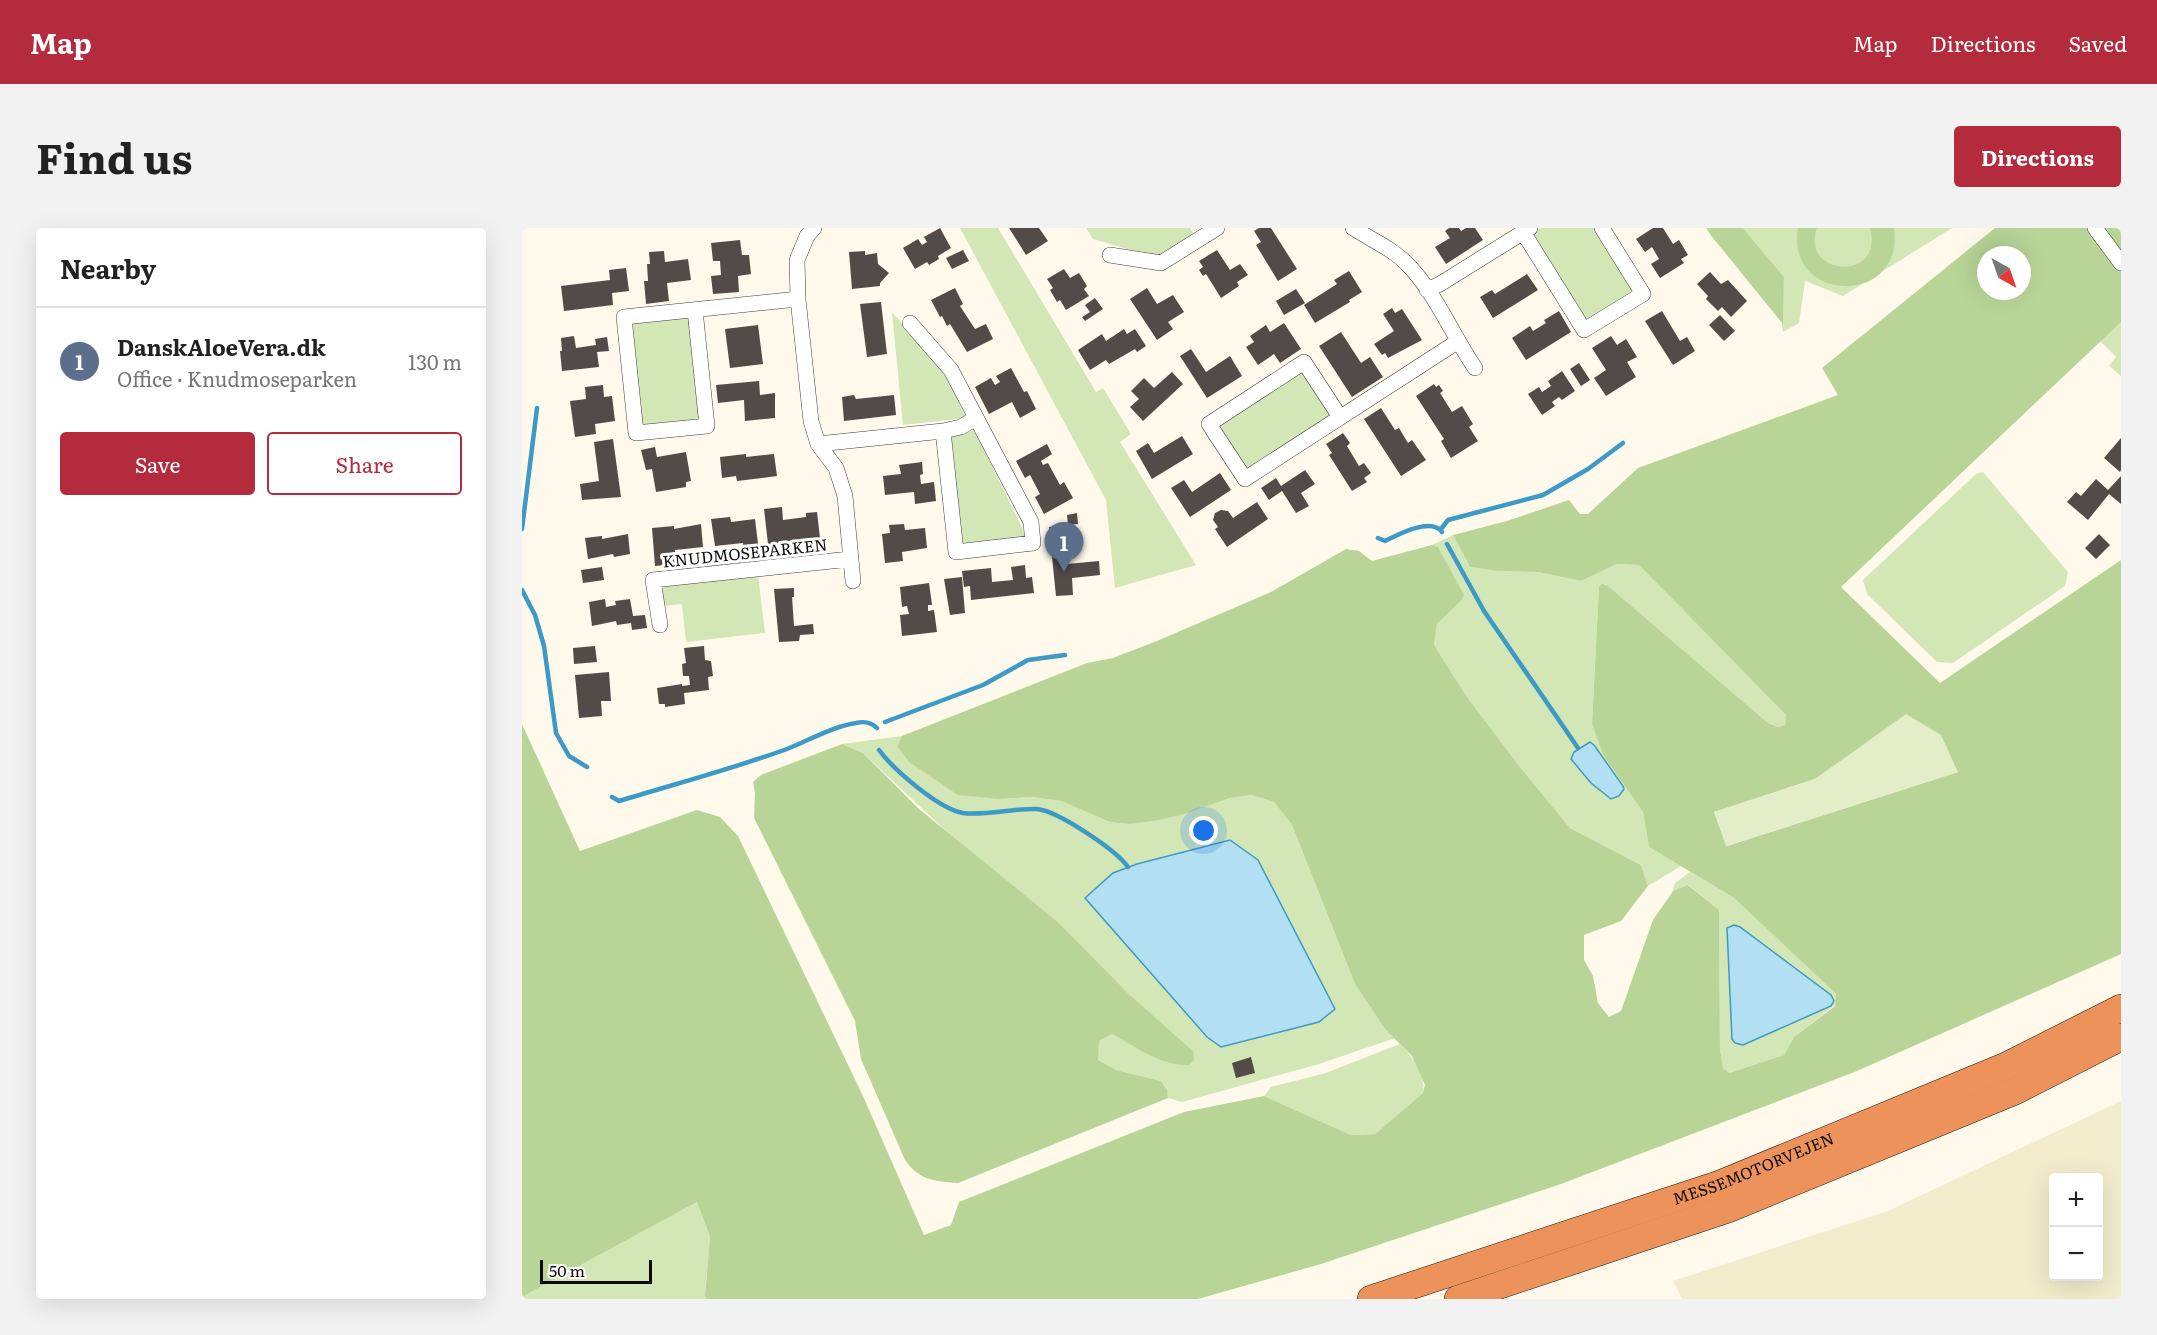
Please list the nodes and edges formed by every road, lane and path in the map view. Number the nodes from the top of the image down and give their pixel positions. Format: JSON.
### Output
{"nodes":[{"id":1,"x":814,"y":228,"type":"edge"},
{"id":2,"x":1217,"y":228,"type":"edge"},
{"id":3,"x":1353,"y":228,"type":"edge"},
{"id":4,"x":1602,"y":228,"type":"edge"},
{"id":5,"x":2095,"y":228,"type":"edge"},
{"id":6,"x":1527,"y":230,"type":"edge"},
{"id":7,"x":1198,"y":233,"type":"edge"},
{"id":8,"x":1110,"y":255,"type":"dead end"},
{"id":9,"x":2121,"y":262,"type":"edge"},
{"id":10,"x":1427,"y":290,"type":"junction"},
{"id":11,"x":798,"y":299,"type":"junction"},
{"id":12,"x":695,"y":310,"type":"junction"},
{"id":13,"x":910,"y":323,"type":"dead end"},
{"id":14,"x":1457,"y":342,"type":"junction"},
{"id":15,"x":1475,"y":368,"type":"dead end"},
{"id":16,"x":1340,"y":417,"type":"junction"},
{"id":17,"x":976,"y":418,"type":"junction"},
{"id":18,"x":943,"y":431,"type":"junction"},
{"id":19,"x":818,"y":444,"type":"junction"},
{"id":20,"x":850,"y":560,"type":"junction"},
{"id":21,"x":853,"y":581,"type":"dead end"},
{"id":22,"x":660,"y":625,"type":"dead end"},
{"id":23,"x":2121,"y":1008,"type":"edge"},
{"id":24,"x":2121,"y":1038,"type":"edge"},
{"id":25,"x":1371,"y":1299,"type":"edge"},
{"id":26,"x":1458,"y":1299,"type":"edge"}],
"edges":[{"from":1,"to":11,"type":"street","name":"KNUDMOSEPARKEN"},
{"from":2,"to":7,"type":"street"},
{"from":3,"to":10,"type":"street"},
{"from":4,"to":6,"type":"street"},
{"from":5,"to":9,"type":"street"},
{"from":6,"to":10,"type":"street"},
{"from":7,"to":8,"type":"street"},
{"from":10,"to":14,"type":"street"},
{"from":11,"to":12,"type":"street"},
{"from":11,"to":19,"type":"street","name":"KNUDMOSEPARKEN"},
{"from":12,"to":12,"type":"street"},
{"from":13,"to":17,"type":"street"},
{"from":14,"to":15,"type":"street"},
{"from":14,"to":16,"type":"street"},
{"from":16,"to":16,"type":"street"},
{"from":17,"to":18,"type":"street"},
{"from":17,"to":18,"type":"street"},
{"from":18,"to":19,"type":"street"},
{"from":19,"to":20,"type":"street","name":"KNUDMOSEPARKEN"},
{"from":20,"to":21,"type":"street","name":"KNUDMOSEPARKEN"},
{"from":20,"to":22,"type":"street","name":"KNUDMOSEPARKEN"},
{"from":23,"to":25,"type":"highway","name":"MESSEMOTORVEJEN"},
{"from":24,"to":26,"type":"highway","name":"MESSEMOTORVEJEN"}]}
